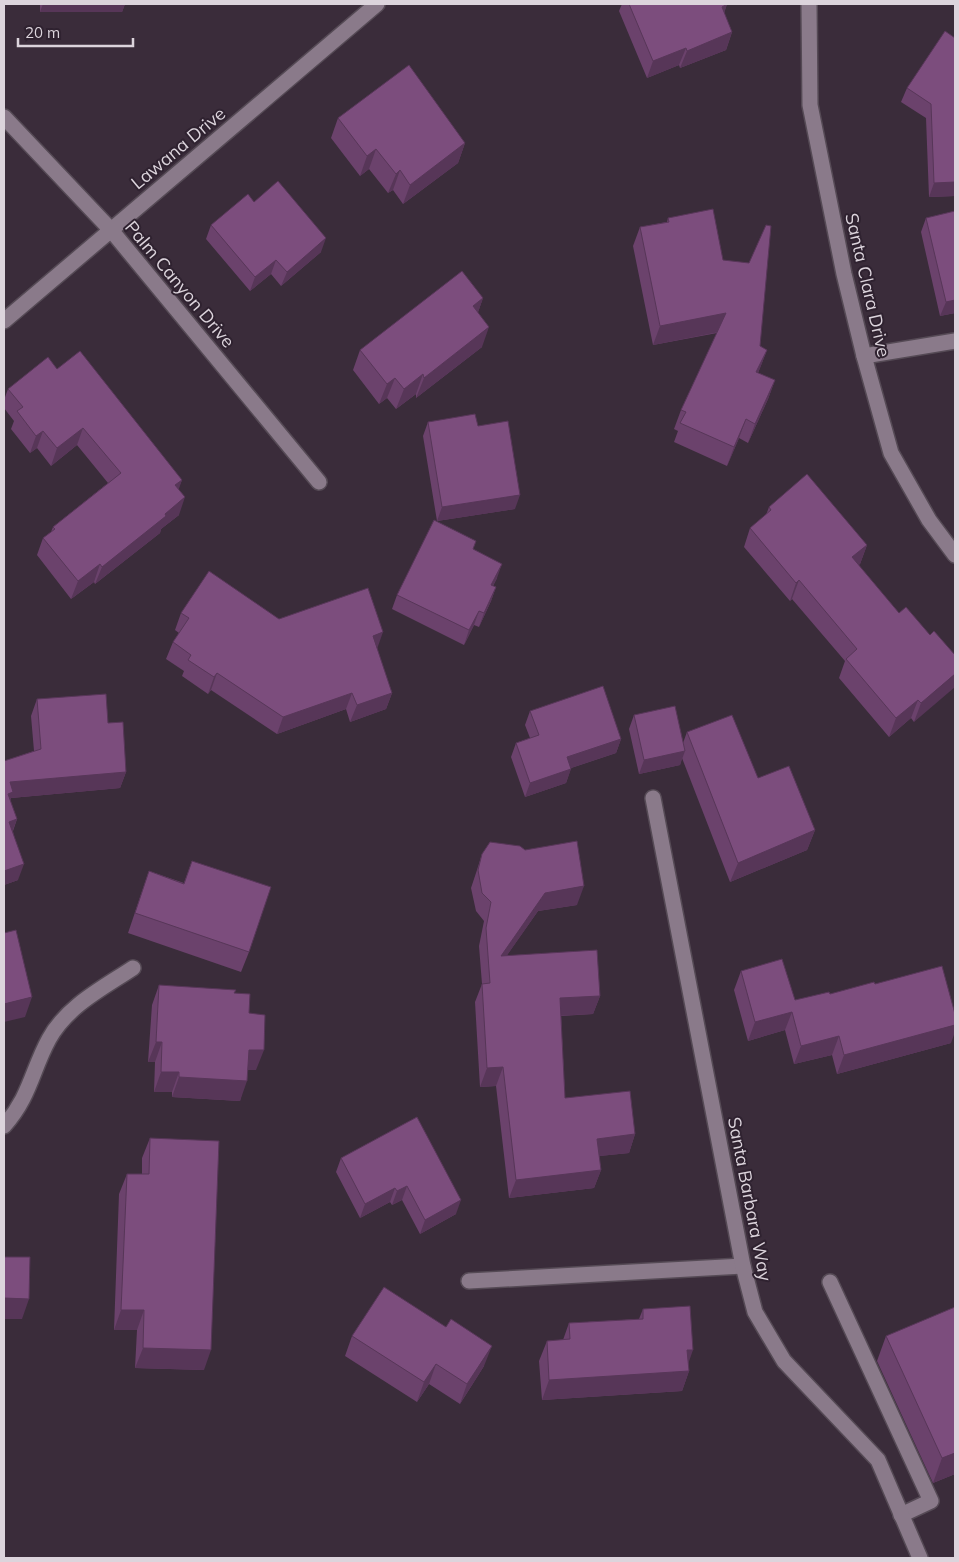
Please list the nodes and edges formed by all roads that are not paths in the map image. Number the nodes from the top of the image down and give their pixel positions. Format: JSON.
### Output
{"nodes":[{"id":1,"x":377,"y":4,"type":"edge"},
{"id":2,"x":809,"y":4,"type":"edge"},
{"id":3,"x":4,"y":117,"type":"edge"},
{"id":4,"x":111,"y":230,"type":"junction"},
{"id":5,"x":4,"y":321,"type":"edge"},
{"id":6,"x":955,"y":341,"type":"edge"},
{"id":7,"x":864,"y":356,"type":"junction"},
{"id":8,"x":319,"y":482,"type":"dead end"},
{"id":9,"x":955,"y":555,"type":"edge"},
{"id":10,"x":653,"y":798,"type":"dead end"},
{"id":11,"x":133,"y":968,"type":"dead end"},
{"id":12,"x":4,"y":1126,"type":"edge"},
{"id":13,"x":743,"y":1266,"type":"junction"},
{"id":14,"x":469,"y":1281,"type":"dead end"},
{"id":15,"x":830,"y":1282,"type":"dead end"},
{"id":16,"x":901,"y":1515,"type":"junction"},
{"id":17,"x":920,"y":1558,"type":"edge"}],
"edges":[{"from":1,"to":4,"type":"street","name":"Lawana Drive"},
{"from":2,"to":7,"type":"street","name":"Santa Clara Drive"},
{"from":3,"to":4,"type":"street","name":"Palm Canyon Drive"},
{"from":4,"to":5,"type":"street","name":"Lawana Drive"},
{"from":4,"to":8,"type":"street","name":"Palm Canyon Drive"},
{"from":6,"to":7,"type":"street"},
{"from":7,"to":9,"type":"street","name":"Santa Clara Drive"},
{"from":10,"to":13,"type":"street","name":"Santa Barbara Way"},
{"from":11,"to":12,"type":"street"},
{"from":13,"to":14,"type":"street"},
{"from":13,"to":16,"type":"street","name":"Santa Barbara Way"},
{"from":15,"to":16,"type":"street"},
{"from":16,"to":17,"type":"street","name":"Santa Barbara Way"}]}
